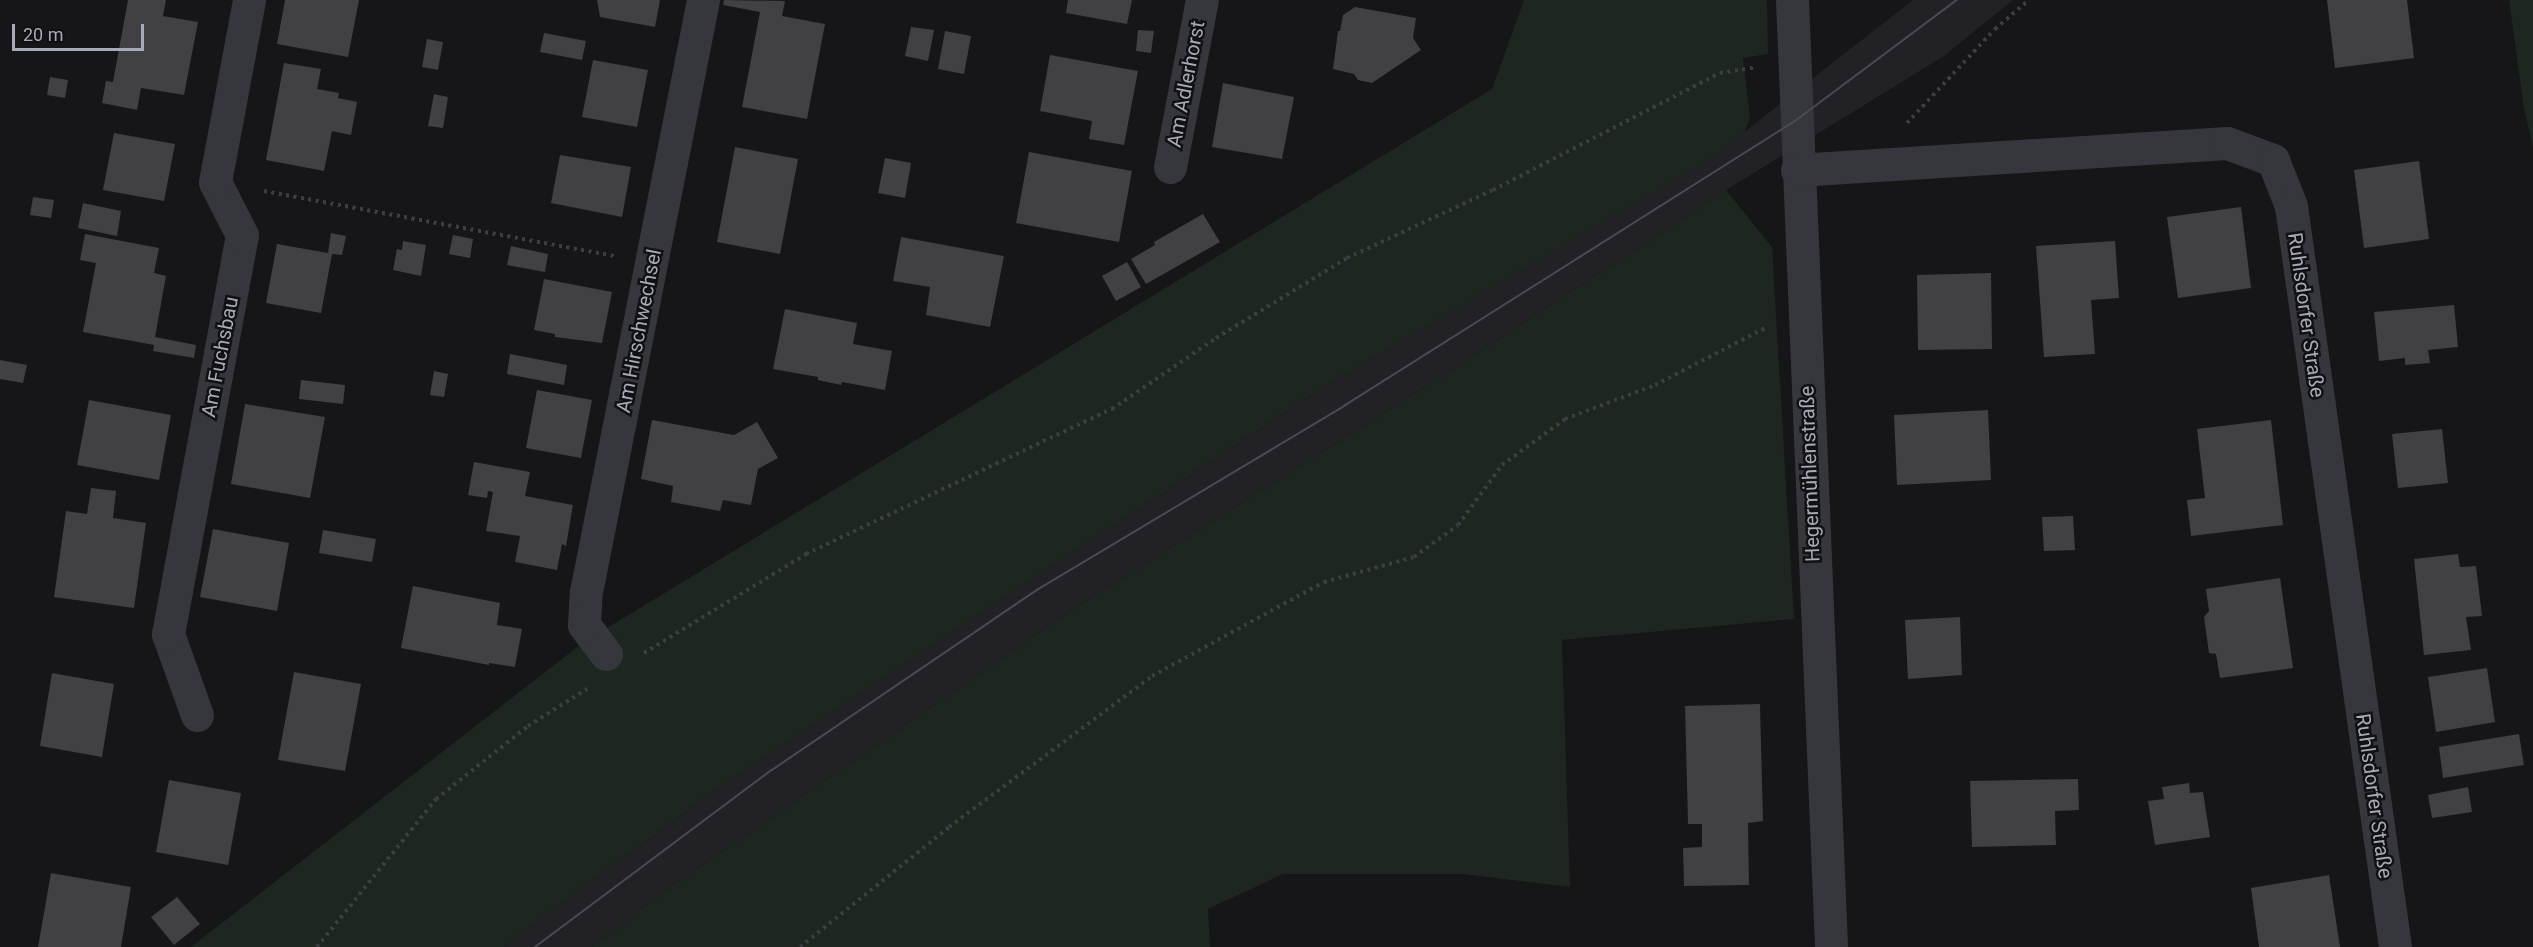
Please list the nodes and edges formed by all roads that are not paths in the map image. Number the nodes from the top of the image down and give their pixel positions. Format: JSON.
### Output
{"nodes":[{"id":1,"x":249,"y":0,"type":"edge"},
{"id":2,"x":703,"y":0,"type":"edge"},
{"id":3,"x":1202,"y":0,"type":"edge"},
{"id":4,"x":1792,"y":0,"type":"edge"},
{"id":5,"x":1170,"y":167,"type":"dead end"},
{"id":6,"x":1797,"y":170,"type":"junction"},
{"id":7,"x":612,"y":662,"type":"road end"},
{"id":8,"x":197,"y":715,"type":"dead end"},
{"id":9,"x":1831,"y":947,"type":"edge"},
{"id":10,"x":2395,"y":947,"type":"edge"}],
"edges":[{"from":1,"to":8,"type":"street","name":"Am Fuchsbau"},
{"from":2,"to":7,"type":"street","name":"Am Hirschwechsel"},
{"from":3,"to":5,"type":"street","name":"Am Adlerhorst"},
{"from":4,"to":6,"type":"street","name":"Hegermühlenstraße"},
{"from":6,"to":9,"type":"street","name":"Hegermühlenstraße"},
{"from":6,"to":10,"type":"street","name":"Ruhlsdorfer Straße"}]}
